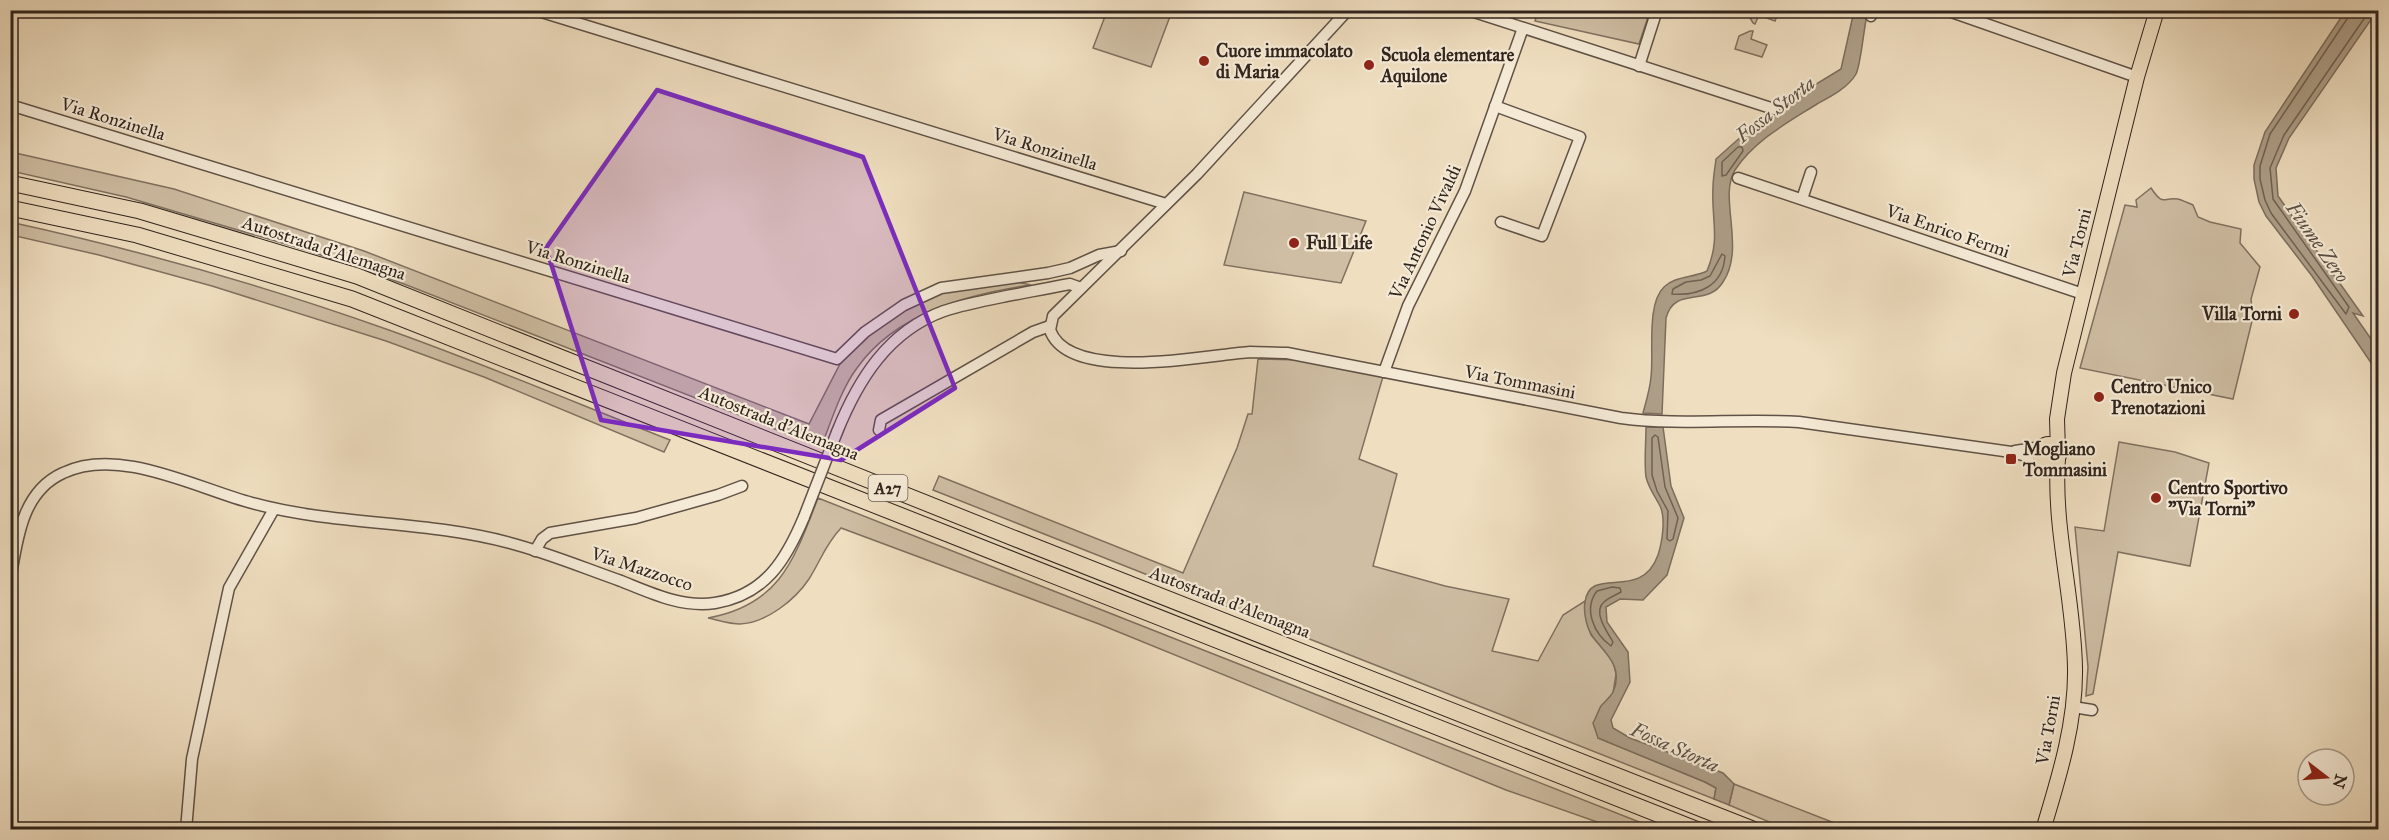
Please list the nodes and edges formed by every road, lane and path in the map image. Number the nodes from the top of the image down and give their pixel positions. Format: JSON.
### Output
{"nodes":[{"id":1,"x":536,"y":10,"type":"edge"},
{"id":2,"x":1338,"y":10,"type":"edge"},
{"id":3,"x":1468,"y":10,"type":"edge"},
{"id":4,"x":1657,"y":10,"type":"edge"},
{"id":5,"x":1946,"y":10,"type":"edge"},
{"id":6,"x":2157,"y":10,"type":"edge"},
{"id":7,"x":1347,"y":11,"type":"edge"},
{"id":8,"x":1522,"y":28,"type":"junction"},
{"id":9,"x":1328,"y":31,"type":"junction"},
{"id":10,"x":1639,"y":66,"type":"junction"},
{"id":11,"x":2138,"y":77,"type":"junction"},
{"id":12,"x":10,"y":105,"type":"edge"},
{"id":13,"x":1495,"y":106,"type":"junction"},
{"id":14,"x":1774,"y":109,"type":"dead end"},
{"id":15,"x":1811,"y":171,"type":"dead end"},
{"id":16,"x":1738,"y":178,"type":"dead end"},
{"id":17,"x":10,"y":183,"type":"edge"},
{"id":18,"x":1802,"y":199,"type":"junction"},
{"id":19,"x":1166,"y":204,"type":"junction"},
{"id":20,"x":10,"y":208,"type":"edge"},
{"id":21,"x":1501,"y":222,"type":"dead end"},
{"id":22,"x":1121,"y":251,"type":"junction"},
{"id":23,"x":1081,"y":288,"type":"junction"},
{"id":24,"x":2083,"y":294,"type":"junction"},
{"id":25,"x":1052,"y":321,"type":"junction"},
{"id":26,"x":1384,"y":372,"type":"junction"},
{"id":27,"x":879,"y":430,"type":"dead end"},
{"id":28,"x":2048,"y":454,"type":"junction"},
{"id":29,"x":742,"y":486,"type":"dead end"},
{"id":30,"x":274,"y":509,"type":"junction"},
{"id":31,"x":535,"y":551,"type":"junction"},
{"id":32,"x":10,"y":581,"type":"edge"},
{"id":33,"x":2073,"y":707,"type":"junction"},
{"id":34,"x":2092,"y":710,"type":"dead end"},
{"id":35,"x":186,"y":830,"type":"edge"},
{"id":36,"x":1698,"y":830,"type":"edge"},
{"id":37,"x":1755,"y":830,"type":"edge"},
{"id":38,"x":2043,"y":830,"type":"edge"}],
"edges":[{"from":1,"to":19,"type":"street","name":"Via Ronzinella"},
{"from":2,"to":9,"type":"street"},
{"from":3,"to":8,"type":"street"},
{"from":4,"to":10,"type":"street"},
{"from":5,"to":11,"type":"street"},
{"from":6,"to":11,"type":"main road","name":"Via Torni"},
{"from":7,"to":9,"type":"street"},
{"from":8,"to":10,"type":"street"},
{"from":8,"to":13,"type":"street","name":"Via Antonio Vivaldi"},
{"from":9,"to":19,"type":"street"},
{"from":10,"to":14,"type":"street"},
{"from":11,"to":24,"type":"main road","name":"Via Torni"},
{"from":12,"to":22,"type":"street","name":"Via Ronzinella"},
{"from":13,"to":21,"type":"street"},
{"from":13,"to":26,"type":"street","name":"Via Antonio Vivaldi"},
{"from":15,"to":18,"type":"street"},
{"from":16,"to":18,"type":"street","name":"Via Enrico Fermi"},
{"from":17,"to":37,"type":"highway","name":"Autostrada d'Alemagna","number":"A27"},
{"from":18,"to":24,"type":"street","name":"Via Enrico Fermi"},
{"from":19,"to":22,"type":"street"},
{"from":20,"to":36,"type":"highway","number":"A27"},
{"from":22,"to":23,"type":"street"},
{"from":23,"to":25,"type":"street"},
{"from":23,"to":31,"type":"street","name":"Via Mazzocco","bridge":true},
{"from":24,"to":28,"type":"main road","name":"Via Torni"},
{"from":25,"to":26,"type":"street","name":"Via Tommasini"},
{"from":25,"to":27,"type":"street"},
{"from":26,"to":28,"type":"street","name":"Via Tommasini"},
{"from":28,"to":33,"type":"main road","name":"Via Torni"},
{"from":29,"to":31,"type":"street","name":"Via Mazzocco"},
{"from":30,"to":31,"type":"street","name":"Via Mazzocco"},
{"from":30,"to":32,"type":"street","name":"Via Mazzocco"},
{"from":30,"to":35,"type":"street"},
{"from":33,"to":34,"type":"street"},
{"from":33,"to":38,"type":"main road","name":"Via Torni"}]}
